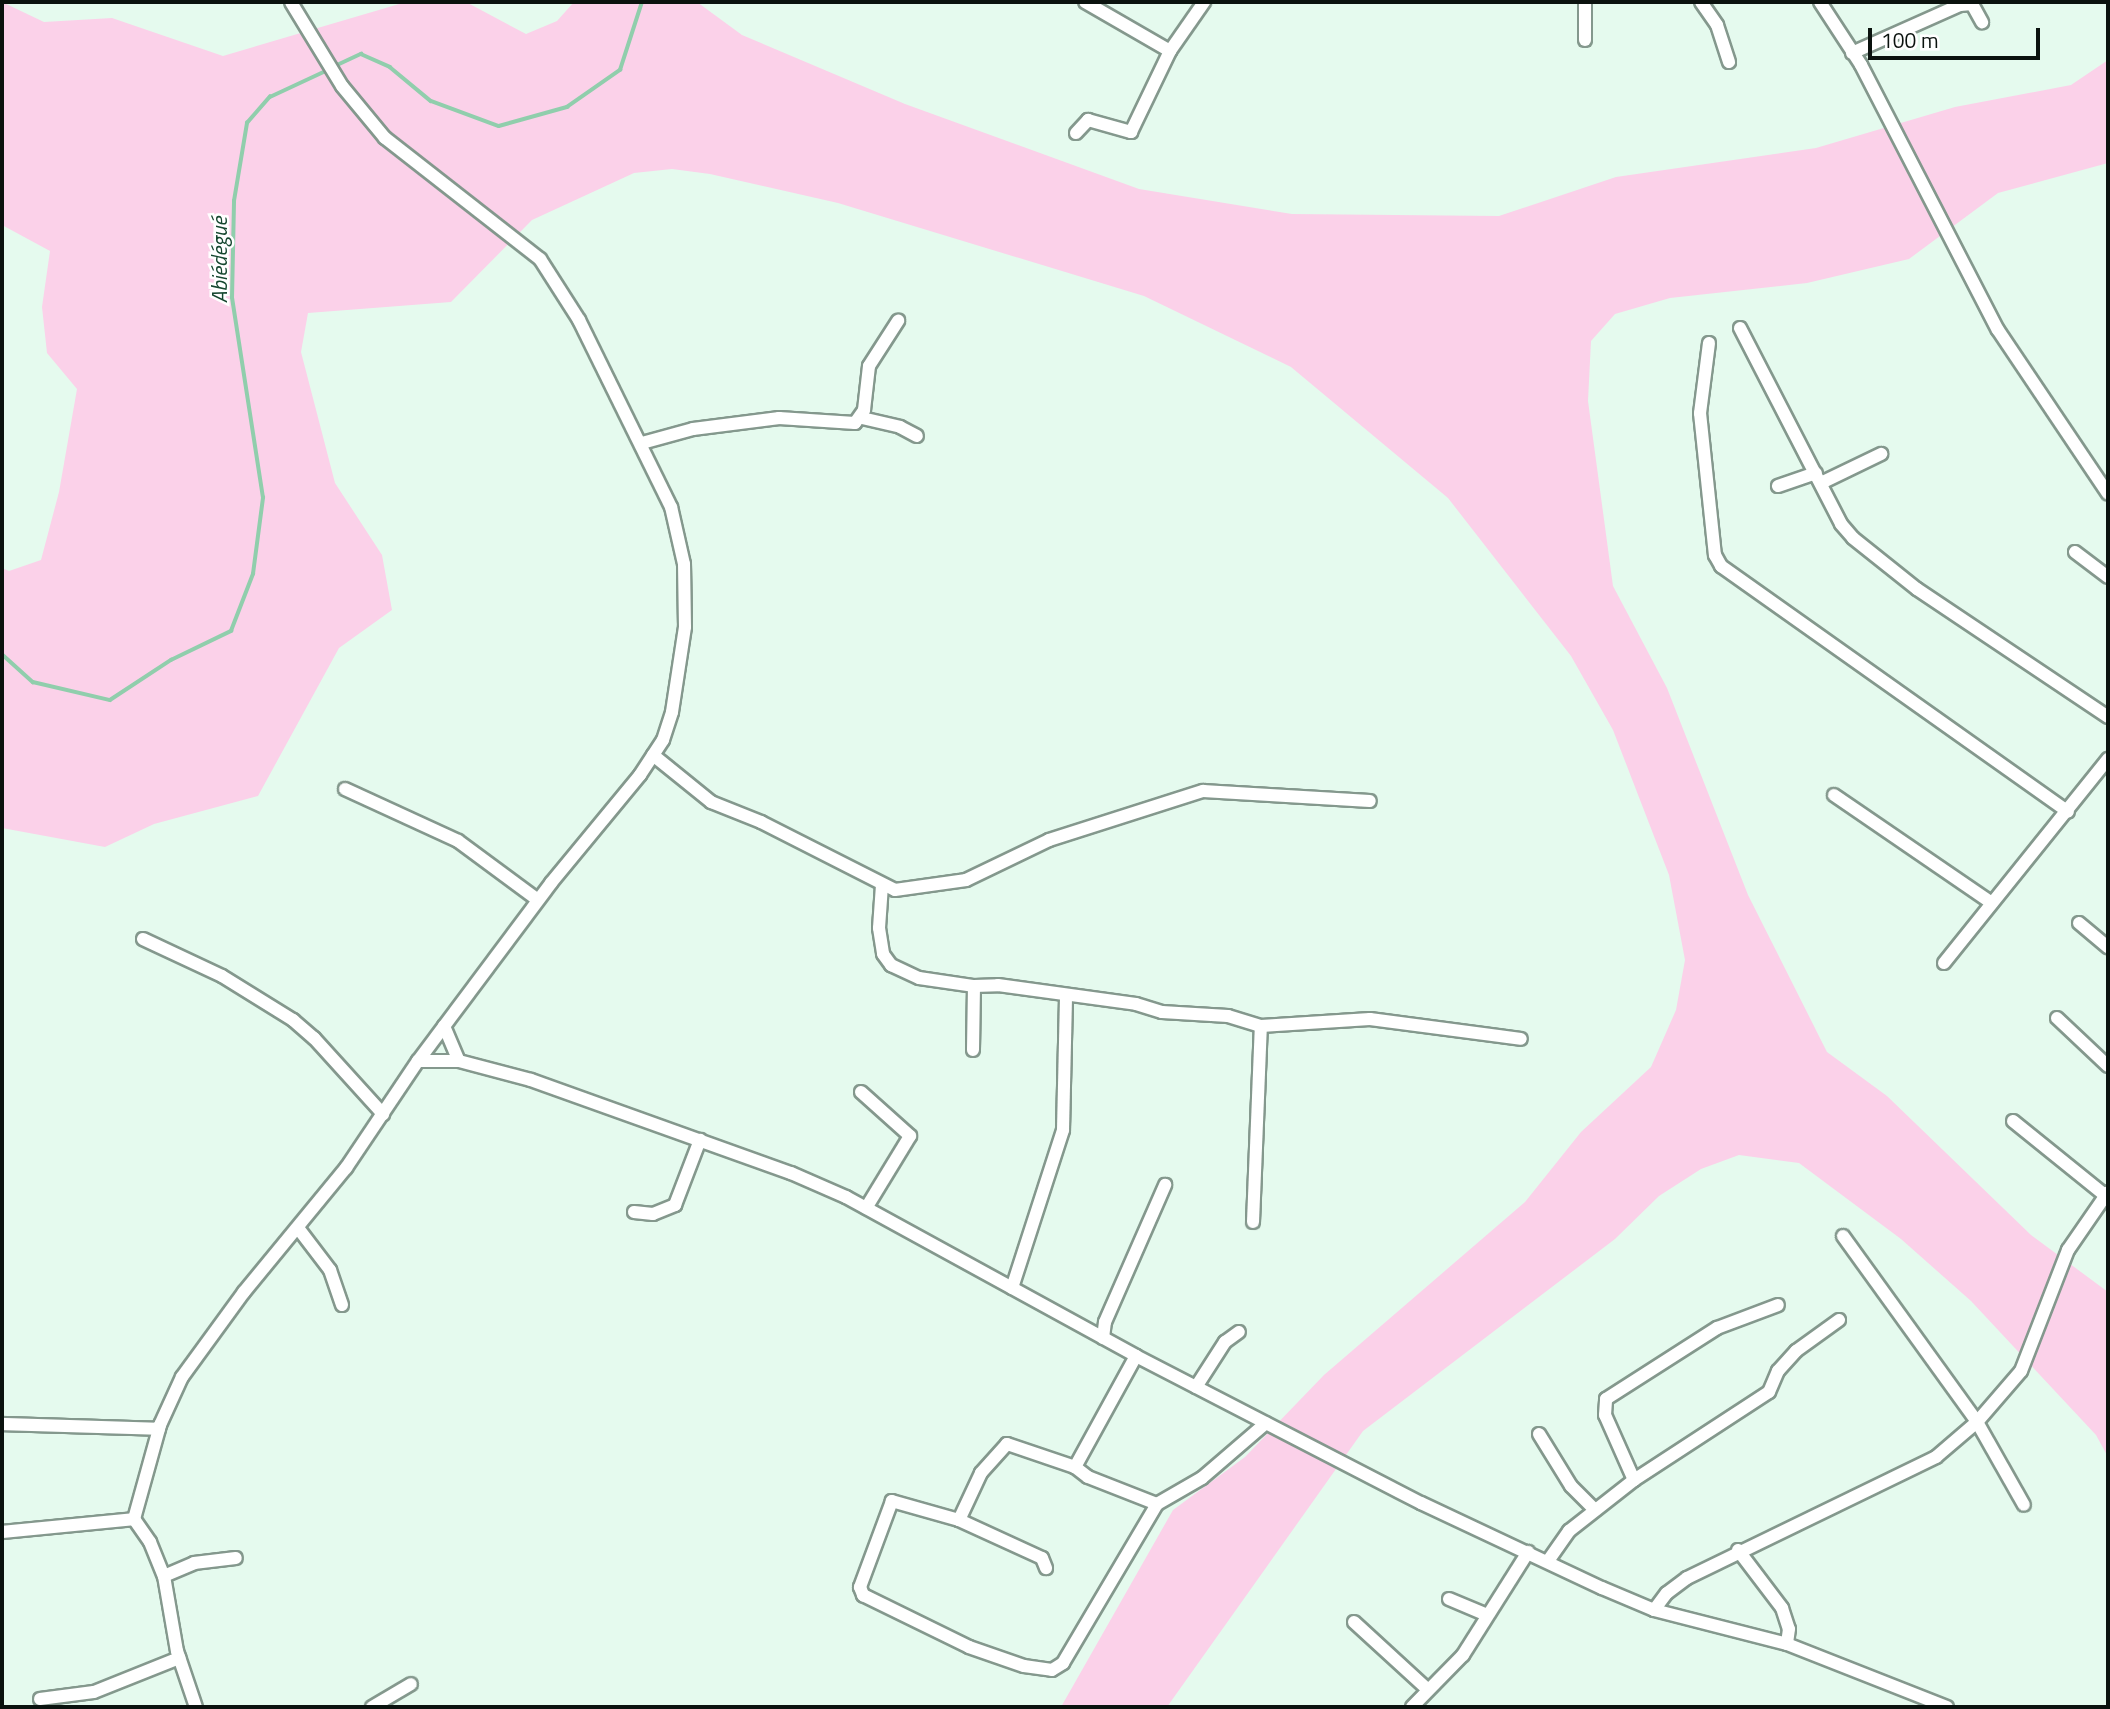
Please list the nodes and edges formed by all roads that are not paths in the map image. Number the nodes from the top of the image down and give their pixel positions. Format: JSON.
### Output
{"nodes":[{"id":1,"x":291,"y":2,"type":"edge"},
{"id":2,"x":1085,"y":2,"type":"edge"},
{"id":3,"x":1205,"y":2,"type":"edge"},
{"id":4,"x":1585,"y":2,"type":"edge"},
{"id":5,"x":1701,"y":2,"type":"edge"},
{"id":6,"x":1820,"y":2,"type":"edge"},
{"id":7,"x":1982,"y":22,"type":"dead end"},
{"id":8,"x":1584,"y":40,"type":"dead end"},
{"id":9,"x":1170,"y":51,"type":"junction"},
{"id":10,"x":1852,"y":53,"type":"junction"},
{"id":11,"x":1729,"y":62,"type":"dead end"},
{"id":12,"x":1076,"y":133,"type":"dead end"},
{"id":13,"x":898,"y":321,"type":"dead end"},
{"id":14,"x":1740,"y":328,"type":"dead end"},
{"id":15,"x":1709,"y":343,"type":"dead end"},
{"id":16,"x":862,"y":418,"type":"junction"},
{"id":17,"x":916,"y":436,"type":"dead end"},
{"id":18,"x":642,"y":443,"type":"junction"},
{"id":19,"x":1881,"y":454,"type":"dead end"},
{"id":20,"x":1819,"y":478,"type":"junction"},
{"id":21,"x":1778,"y":486,"type":"dead end"},
{"id":22,"x":2108,"y":494,"type":"edge"},
{"id":23,"x":2076,"y":552,"type":"dead end"},
{"id":24,"x":2108,"y":577,"type":"edge"},
{"id":25,"x":2108,"y":717,"type":"edge"},
{"id":26,"x":653,"y":755,"type":"junction"},
{"id":27,"x":2108,"y":759,"type":"edge"},
{"id":28,"x":345,"y":789,"type":"dead end"},
{"id":29,"x":1834,"y":795,"type":"dead end"},
{"id":30,"x":1370,"y":801,"type":"dead end"},
{"id":31,"x":2068,"y":812,"type":"junction"},
{"id":32,"x":882,"y":885,"type":"junction"},
{"id":33,"x":538,"y":900,"type":"junction"},
{"id":34,"x":1992,"y":903,"type":"junction"},
{"id":35,"x":2079,"y":923,"type":"dead end"},
{"id":36,"x":143,"y":939,"type":"dead end"},
{"id":37,"x":2108,"y":947,"type":"edge"},
{"id":38,"x":1944,"y":964,"type":"dead end"},
{"id":39,"x":974,"y":986,"type":"junction"},
{"id":40,"x":1066,"y":995,"type":"junction"},
{"id":41,"x":2057,"y":1018,"type":"dead end"},
{"id":42,"x":1261,"y":1026,"type":"junction"},
{"id":43,"x":444,"y":1027,"type":"junction"},
{"id":44,"x":1521,"y":1039,"type":"dead end"},
{"id":45,"x":973,"y":1050,"type":"dead end"},
{"id":46,"x":418,"y":1061,"type":"junction"},
{"id":47,"x":459,"y":1061,"type":"junction"},
{"id":48,"x":2108,"y":1066,"type":"edge"},
{"id":49,"x":861,"y":1092,"type":"dead end"},
{"id":50,"x":383,"y":1114,"type":"junction"},
{"id":51,"x":2012,"y":1121,"type":"dead end"},
{"id":52,"x":700,"y":1140,"type":"junction"},
{"id":53,"x":1166,"y":1185,"type":"dead end"},
{"id":54,"x":2107,"y":1194,"type":"edge"},
{"id":55,"x":866,"y":1208,"type":"junction"},
{"id":56,"x":634,"y":1212,"type":"dead end"},
{"id":57,"x":1254,"y":1222,"type":"dead end"},
{"id":58,"x":298,"y":1227,"type":"junction"},
{"id":59,"x":1843,"y":1236,"type":"dead end"},
{"id":60,"x":1012,"y":1288,"type":"junction"},
{"id":61,"x":342,"y":1305,"type":"dead end"},
{"id":62,"x":1778,"y":1305,"type":"dead end"},
{"id":63,"x":1839,"y":1320,"type":"dead end"},
{"id":64,"x":1239,"y":1332,"type":"dead end"},
{"id":65,"x":1103,"y":1338,"type":"junction"},
{"id":66,"x":1136,"y":1356,"type":"junction"},
{"id":67,"x":1196,"y":1387,"type":"junction"},
{"id":68,"x":1977,"y":1422,"type":"junction"},
{"id":69,"x":1266,"y":1423,"type":"junction"},
{"id":70,"x":2,"y":1424,"type":"edge"},
{"id":71,"x":159,"y":1429,"type":"junction"},
{"id":72,"x":1539,"y":1434,"type":"dead end"},
{"id":73,"x":1075,"y":1467,"type":"junction"},
{"id":74,"x":1634,"y":1480,"type":"junction"},
{"id":75,"x":1157,"y":1504,"type":"junction"},
{"id":76,"x":2024,"y":1505,"type":"dead end"},
{"id":77,"x":1595,"y":1510,"type":"junction"},
{"id":78,"x":134,"y":1519,"type":"junction"},
{"id":79,"x":959,"y":1520,"type":"junction"},
{"id":80,"x":2,"y":1532,"type":"edge"},
{"id":81,"x":1738,"y":1550,"type":"junction"},
{"id":82,"x":1528,"y":1552,"type":"junction"},
{"id":83,"x":236,"y":1558,"type":"dead end"},
{"id":84,"x":1548,"y":1562,"type":"junction"},
{"id":85,"x":1046,"y":1568,"type":"dead end"},
{"id":86,"x":164,"y":1576,"type":"junction"},
{"id":87,"x":1449,"y":1599,"type":"dead end"},
{"id":88,"x":1654,"y":1610,"type":"junction"},
{"id":89,"x":1487,"y":1615,"type":"junction"},
{"id":90,"x":1354,"y":1622,"type":"dead end"},
{"id":91,"x":1787,"y":1644,"type":"junction"},
{"id":92,"x":179,"y":1658,"type":"junction"},
{"id":93,"x":411,"y":1684,"type":"dead end"},
{"id":94,"x":1427,"y":1689,"type":"junction"},
{"id":95,"x":40,"y":1699,"type":"dead end"},
{"id":96,"x":196,"y":1707,"type":"edge"},
{"id":97,"x":372,"y":1707,"type":"edge"},
{"id":98,"x":1412,"y":1707,"type":"edge"},
{"id":99,"x":1947,"y":1707,"type":"edge"}],
"edges":[{"from":1,"to":18,"type":"street"},
{"from":2,"to":9,"type":"street"},
{"from":3,"to":9,"type":"street"},
{"from":4,"to":8,"type":"street"},
{"from":5,"to":11,"type":"street"},
{"from":6,"to":10,"type":"street"},
{"from":7,"to":10,"type":"street"},
{"from":9,"to":12,"type":"street"},
{"from":10,"to":22,"type":"street"},
{"from":13,"to":16,"type":"street"},
{"from":14,"to":20,"type":"street"},
{"from":15,"to":31,"type":"street"},
{"from":16,"to":17,"type":"street"},
{"from":16,"to":18,"type":"street"},
{"from":18,"to":26,"type":"street"},
{"from":19,"to":20,"type":"street"},
{"from":20,"to":21,"type":"street"},
{"from":20,"to":25,"type":"street"},
{"from":23,"to":24,"type":"street"},
{"from":26,"to":32,"type":"street"},
{"from":26,"to":33,"type":"street"},
{"from":27,"to":31,"type":"street"},
{"from":28,"to":33,"type":"street"},
{"from":29,"to":34,"type":"street"},
{"from":30,"to":32,"type":"street"},
{"from":31,"to":34,"type":"street"},
{"from":32,"to":39,"type":"street"},
{"from":33,"to":43,"type":"street"},
{"from":34,"to":38,"type":"street"},
{"from":35,"to":37,"type":"street"},
{"from":36,"to":50,"type":"street"},
{"from":39,"to":40,"type":"street"},
{"from":39,"to":45,"type":"street"},
{"from":40,"to":42,"type":"street"},
{"from":40,"to":60,"type":"street"},
{"from":41,"to":48,"type":"street"},
{"from":42,"to":44,"type":"street"},
{"from":42,"to":57,"type":"street"},
{"from":43,"to":46,"type":"street"},
{"from":43,"to":47,"type":"street"},
{"from":46,"to":47,"type":"street"},
{"from":46,"to":50,"type":"street"},
{"from":47,"to":52,"type":"street"},
{"from":49,"to":55,"type":"street"},
{"from":50,"to":58,"type":"street"},
{"from":51,"to":54,"type":"street"},
{"from":52,"to":55,"type":"street"},
{"from":52,"to":56,"type":"street"},
{"from":53,"to":65,"type":"street"},
{"from":54,"to":68,"type":"street"},
{"from":55,"to":60,"type":"street"},
{"from":58,"to":61,"type":"street"},
{"from":58,"to":71,"type":"street"},
{"from":59,"to":68,"type":"street"},
{"from":60,"to":65,"type":"street"},
{"from":62,"to":74,"type":"street"},
{"from":63,"to":74,"type":"street"},
{"from":64,"to":67,"type":"street"},
{"from":65,"to":66,"type":"street"},
{"from":66,"to":67,"type":"street"},
{"from":66,"to":73,"type":"street"},
{"from":67,"to":69,"type":"street"},
{"from":68,"to":76,"type":"street"},
{"from":68,"to":81,"type":"street"},
{"from":69,"to":75,"type":"street"},
{"from":69,"to":82,"type":"street"},
{"from":70,"to":71,"type":"street"},
{"from":71,"to":78,"type":"street"},
{"from":72,"to":77,"type":"street"},
{"from":73,"to":75,"type":"street"},
{"from":73,"to":79,"type":"street"},
{"from":74,"to":77,"type":"street"},
{"from":75,"to":79,"type":"street"},
{"from":77,"to":84,"type":"street"},
{"from":78,"to":80,"type":"street"},
{"from":78,"to":86,"type":"street"},
{"from":79,"to":85,"type":"street"},
{"from":81,"to":88,"type":"street"},
{"from":81,"to":91,"type":"street"},
{"from":82,"to":84,"type":"street"},
{"from":82,"to":89,"type":"street"},
{"from":83,"to":86,"type":"street"},
{"from":84,"to":88,"type":"street"},
{"from":86,"to":92,"type":"street"},
{"from":87,"to":89,"type":"street"},
{"from":88,"to":91,"type":"street"},
{"from":89,"to":94,"type":"street"},
{"from":90,"to":94,"type":"street"},
{"from":91,"to":99,"type":"street"},
{"from":92,"to":95,"type":"street"},
{"from":92,"to":96,"type":"street"},
{"from":93,"to":97,"type":"street"},
{"from":94,"to":98,"type":"street"}]}
